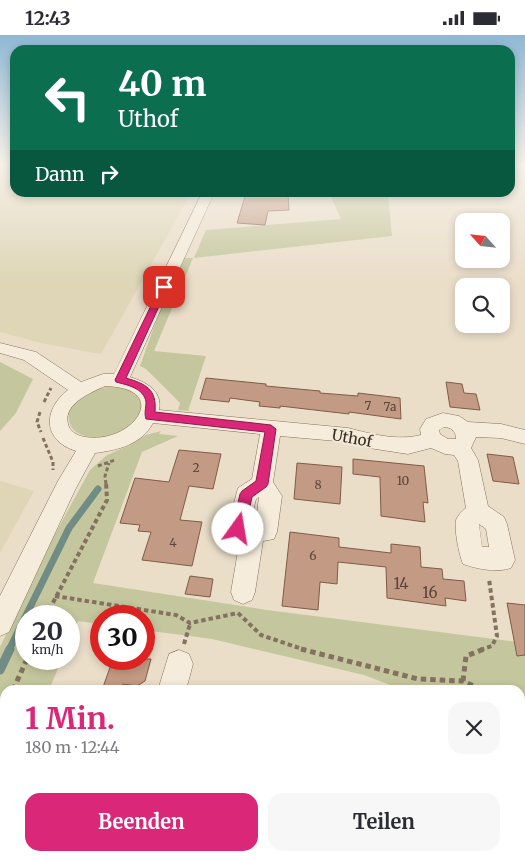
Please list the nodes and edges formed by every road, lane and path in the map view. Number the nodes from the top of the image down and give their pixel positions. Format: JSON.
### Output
{"nodes":[{"id":1,"x":203,"y":204,"type":"edge"},
{"id":2,"x":0,"y":348,"type":"edge"},
{"id":3,"x":120,"y":380,"type":"junction"},
{"id":4,"x":79,"y":389,"type":"junction"},
{"id":5,"x":150,"y":416,"type":"junction"},
{"id":6,"x":271,"y":429,"type":"junction"},
{"id":7,"x":525,"y":437,"type":"edge"},
{"id":8,"x":462,"y":438,"type":"junction"},
{"id":9,"x":89,"y":446,"type":"junction"},
{"id":10,"x":110,"y":463,"type":"dead end"},
{"id":11,"x":485,"y":557,"type":"joint"},
{"id":12,"x":243,"y":592,"type":"dead end"},
{"id":13,"x":55,"y":596,"type":"junction"},
{"id":14,"x":51,"y":605,"type":"edge"},
{"id":15,"x":0,"y":623,"type":"edge"},
{"id":16,"x":179,"y":664,"type":"dead end"},
{"id":17,"x":22,"y":670,"type":"edge"},
{"id":18,"x":463,"y":681,"type":"junction"},
{"id":19,"x":15,"y":685,"type":"edge"},
{"id":20,"x":173,"y":685,"type":"edge"},
{"id":21,"x":471,"y":685,"type":"edge"}],
"edges":[{"from":1,"to":3,"type":"street"},
{"from":2,"to":4,"type":"street"},
{"from":3,"to":4,"type":"street"},
{"from":3,"to":5,"type":"street"},
{"from":4,"to":9,"type":"street"},
{"from":5,"to":6,"type":"street","name":"Uthof"},
{"from":5,"to":9,"type":"street"},
{"from":6,"to":8,"type":"street","name":"Uthof"},
{"from":6,"to":12,"type":"street"},
{"from":7,"to":8,"type":"street"},
{"from":8,"to":11,"type":"street"},
{"from":9,"to":15,"type":"street"},
{"from":10,"to":13,"type":"path"},
{"from":11,"to":18,"type":"path"},
{"from":13,"to":14,"type":"path"},
{"from":13,"to":18,"type":"path"},
{"from":16,"to":20,"type":"street"},
{"from":17,"to":19,"type":"path"},
{"from":18,"to":21,"type":"path"}]}
